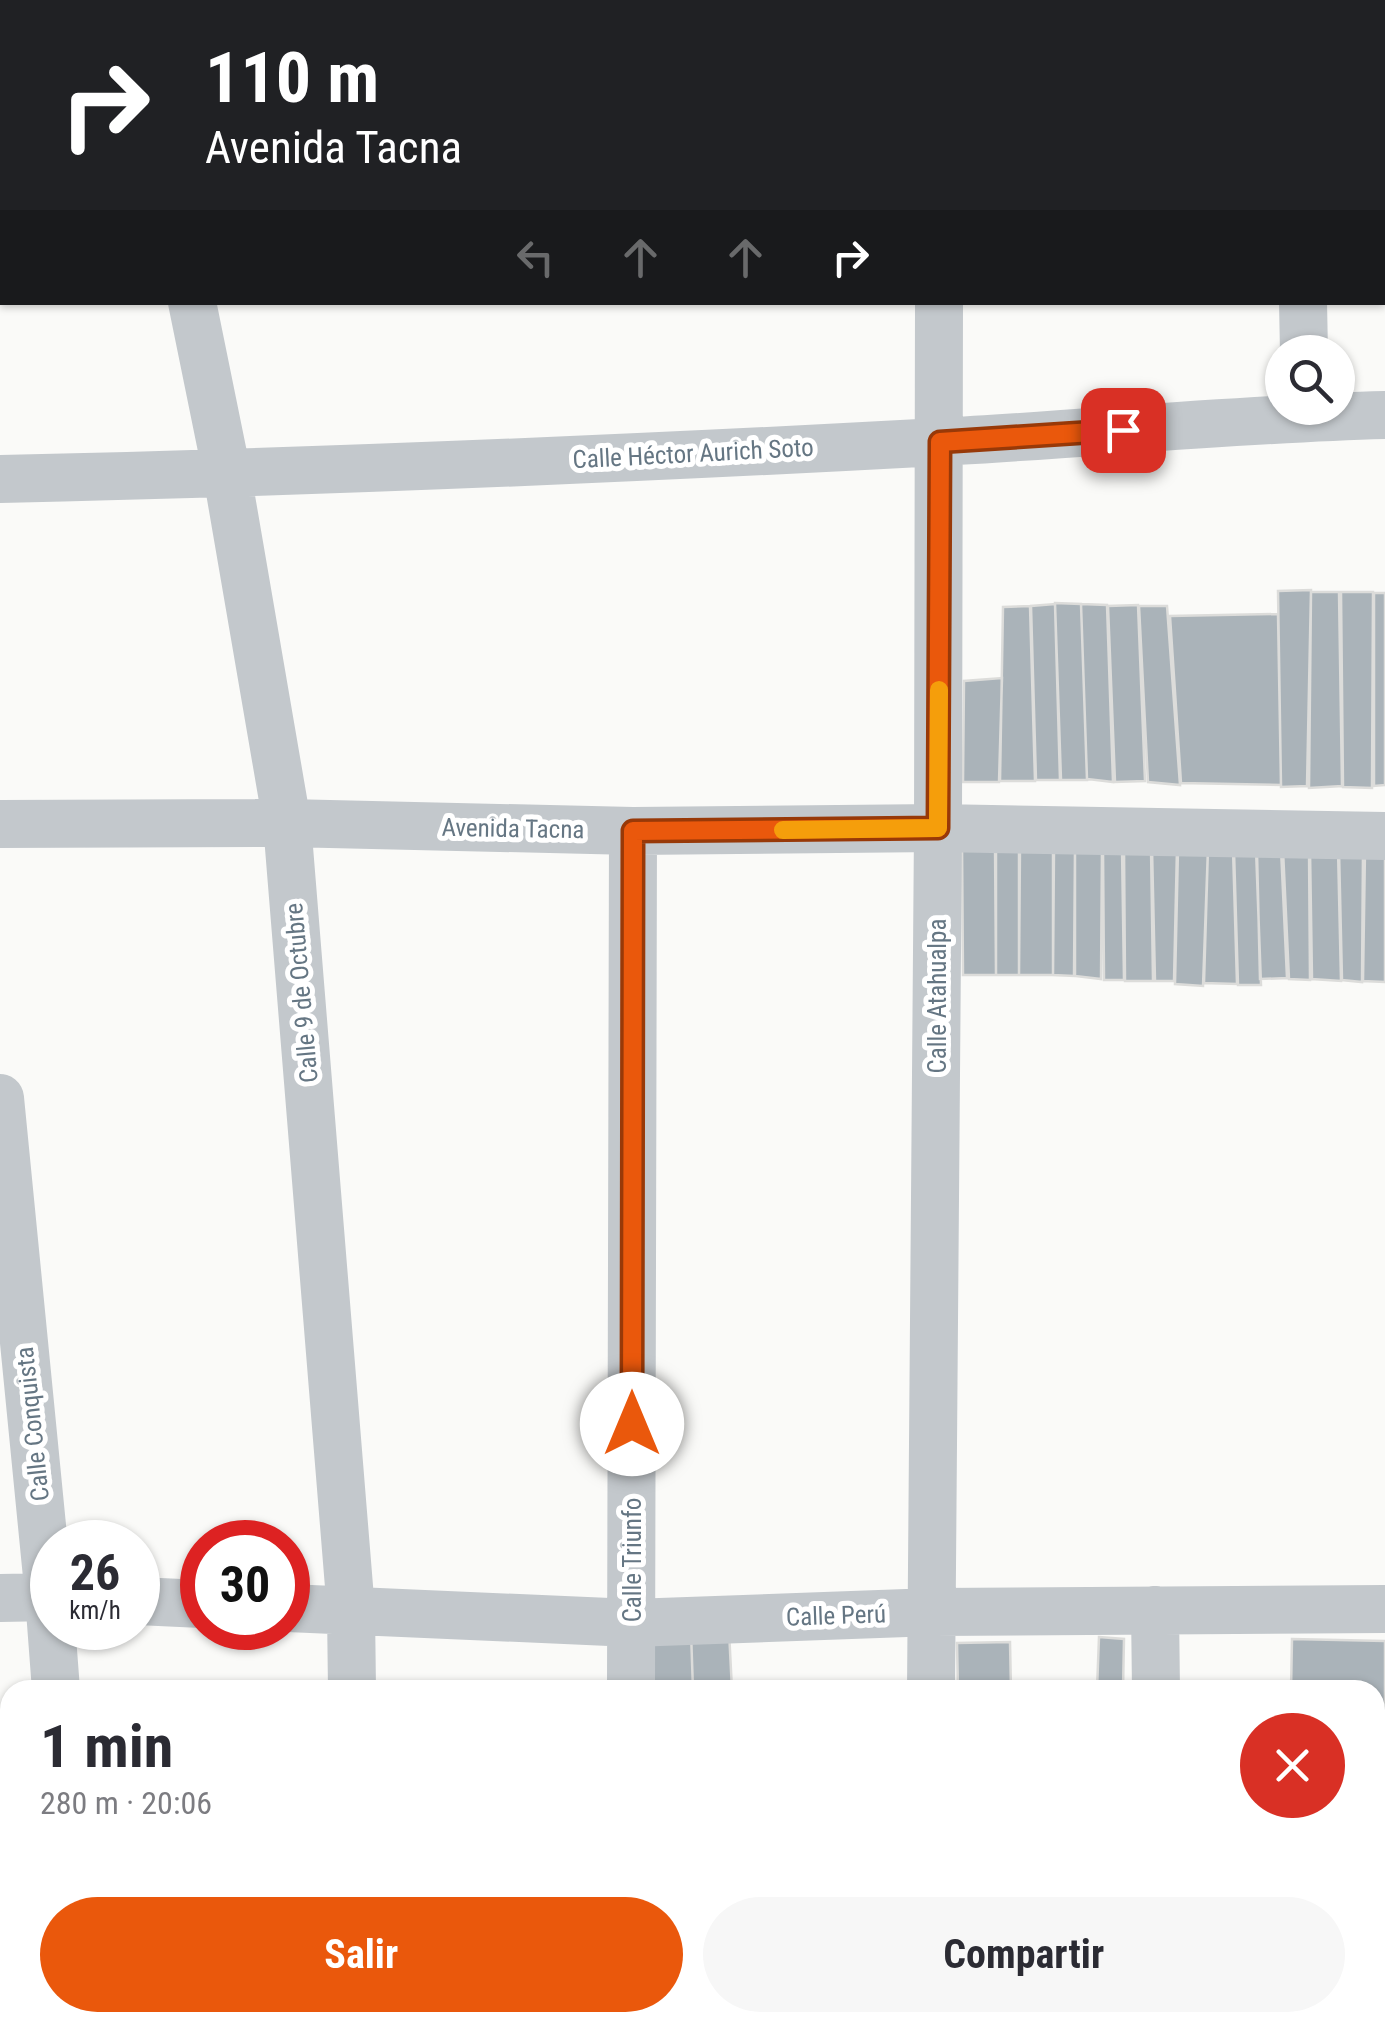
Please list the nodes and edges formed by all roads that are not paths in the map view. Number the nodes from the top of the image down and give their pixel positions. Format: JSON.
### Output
{"nodes":[{"id":1,"x":193,"y":305,"type":"edge"},
{"id":2,"x":938,"y":305,"type":"edge"},
{"id":3,"x":1303,"y":305,"type":"edge"},
{"id":4,"x":1304,"y":335,"type":"edge"},
{"id":5,"x":1355,"y":414,"type":"edge"},
{"id":6,"x":1265,"y":415,"type":"edge"},
{"id":7,"x":1385,"y":415,"type":"edge"},
{"id":8,"x":940,"y":442,"type":"junction"},
{"id":9,"x":227,"y":474,"type":"junction"},
{"id":10,"x":0,"y":479,"type":"edge"},
{"id":11,"x":0,"y":824,"type":"edge"},
{"id":12,"x":287,"y":824,"type":"junction"},
{"id":13,"x":938,"y":828,"type":"junction"},
{"id":14,"x":633,"y":831,"type":"junction"},
{"id":15,"x":1385,"y":836,"type":"edge"},
{"id":16,"x":0,"y":1098,"type":"edge"},
{"id":17,"x":43,"y":1520,"type":"edge"},
{"id":18,"x":30,"y":1597,"type":"edge"},
{"id":19,"x":0,"y":1598,"type":"edge"},
{"id":20,"x":310,"y":1609,"type":"edge"},
{"id":21,"x":1155,"y":1610,"type":"junction"},
{"id":22,"x":1385,"y":1610,"type":"edge"},
{"id":23,"x":351,"y":1611,"type":"junction"},
{"id":24,"x":934,"y":1612,"type":"junction"},
{"id":25,"x":632,"y":1622,"type":"junction"},
{"id":26,"x":54,"y":1650,"type":"edge"},
{"id":27,"x":55,"y":1680,"type":"edge"},
{"id":28,"x":352,"y":1680,"type":"edge"},
{"id":29,"x":630,"y":1680,"type":"edge"},
{"id":30,"x":931,"y":1680,"type":"edge"},
{"id":31,"x":1156,"y":1680,"type":"edge"}],
"edges":[{"from":1,"to":9,"type":"street","name":"Calle 9 de Octubre"},
{"from":2,"to":8,"type":"street","name":"Calle Atahualpa"},
{"from":3,"to":4,"type":"street"},
{"from":5,"to":7,"type":"street","name":"Calle Héctor Aurich Soto"},
{"from":6,"to":8,"type":"street","name":"Calle Héctor Aurich Soto"},
{"from":8,"to":9,"type":"street","name":"Calle Héctor Aurich Soto"},
{"from":8,"to":13,"type":"street","name":"Calle Atahualpa"},
{"from":9,"to":10,"type":"street","name":"Calle Héctor Aurich Soto"},
{"from":9,"to":12,"type":"street","name":"Calle 9 de Octubre"},
{"from":11,"to":12,"type":"street","name":"Avenida Tacna"},
{"from":12,"to":14,"type":"street","name":"Avenida Tacna"},
{"from":12,"to":23,"type":"street","name":"Calle 9 de Octubre"},
{"from":13,"to":14,"type":"street","name":"Avenida Tacna"},
{"from":13,"to":15,"type":"street","name":"Avenida Tacna"},
{"from":13,"to":24,"type":"street","name":"Calle Atahualpa"},
{"from":14,"to":25,"type":"street","name":"Calle Triunfo"},
{"from":16,"to":17,"type":"street","name":"Calle Conquista"},
{"from":18,"to":19,"type":"street"},
{"from":20,"to":23,"type":"street","name":"Calle Perú"},
{"from":21,"to":22,"type":"street","name":"Calle Perú"},
{"from":21,"to":24,"type":"street","name":"Calle Perú"},
{"from":21,"to":31,"type":"street"},
{"from":23,"to":25,"type":"street","name":"Calle Perú"},
{"from":23,"to":28,"type":"street","name":"Calle 9 de Octubre"},
{"from":24,"to":25,"type":"street","name":"Calle Perú"},
{"from":24,"to":30,"type":"street","name":"Calle Atahualpa"},
{"from":25,"to":29,"type":"street","name":"Calle Triunfo"},
{"from":26,"to":27,"type":"street","name":"Calle Conquista"}]}
